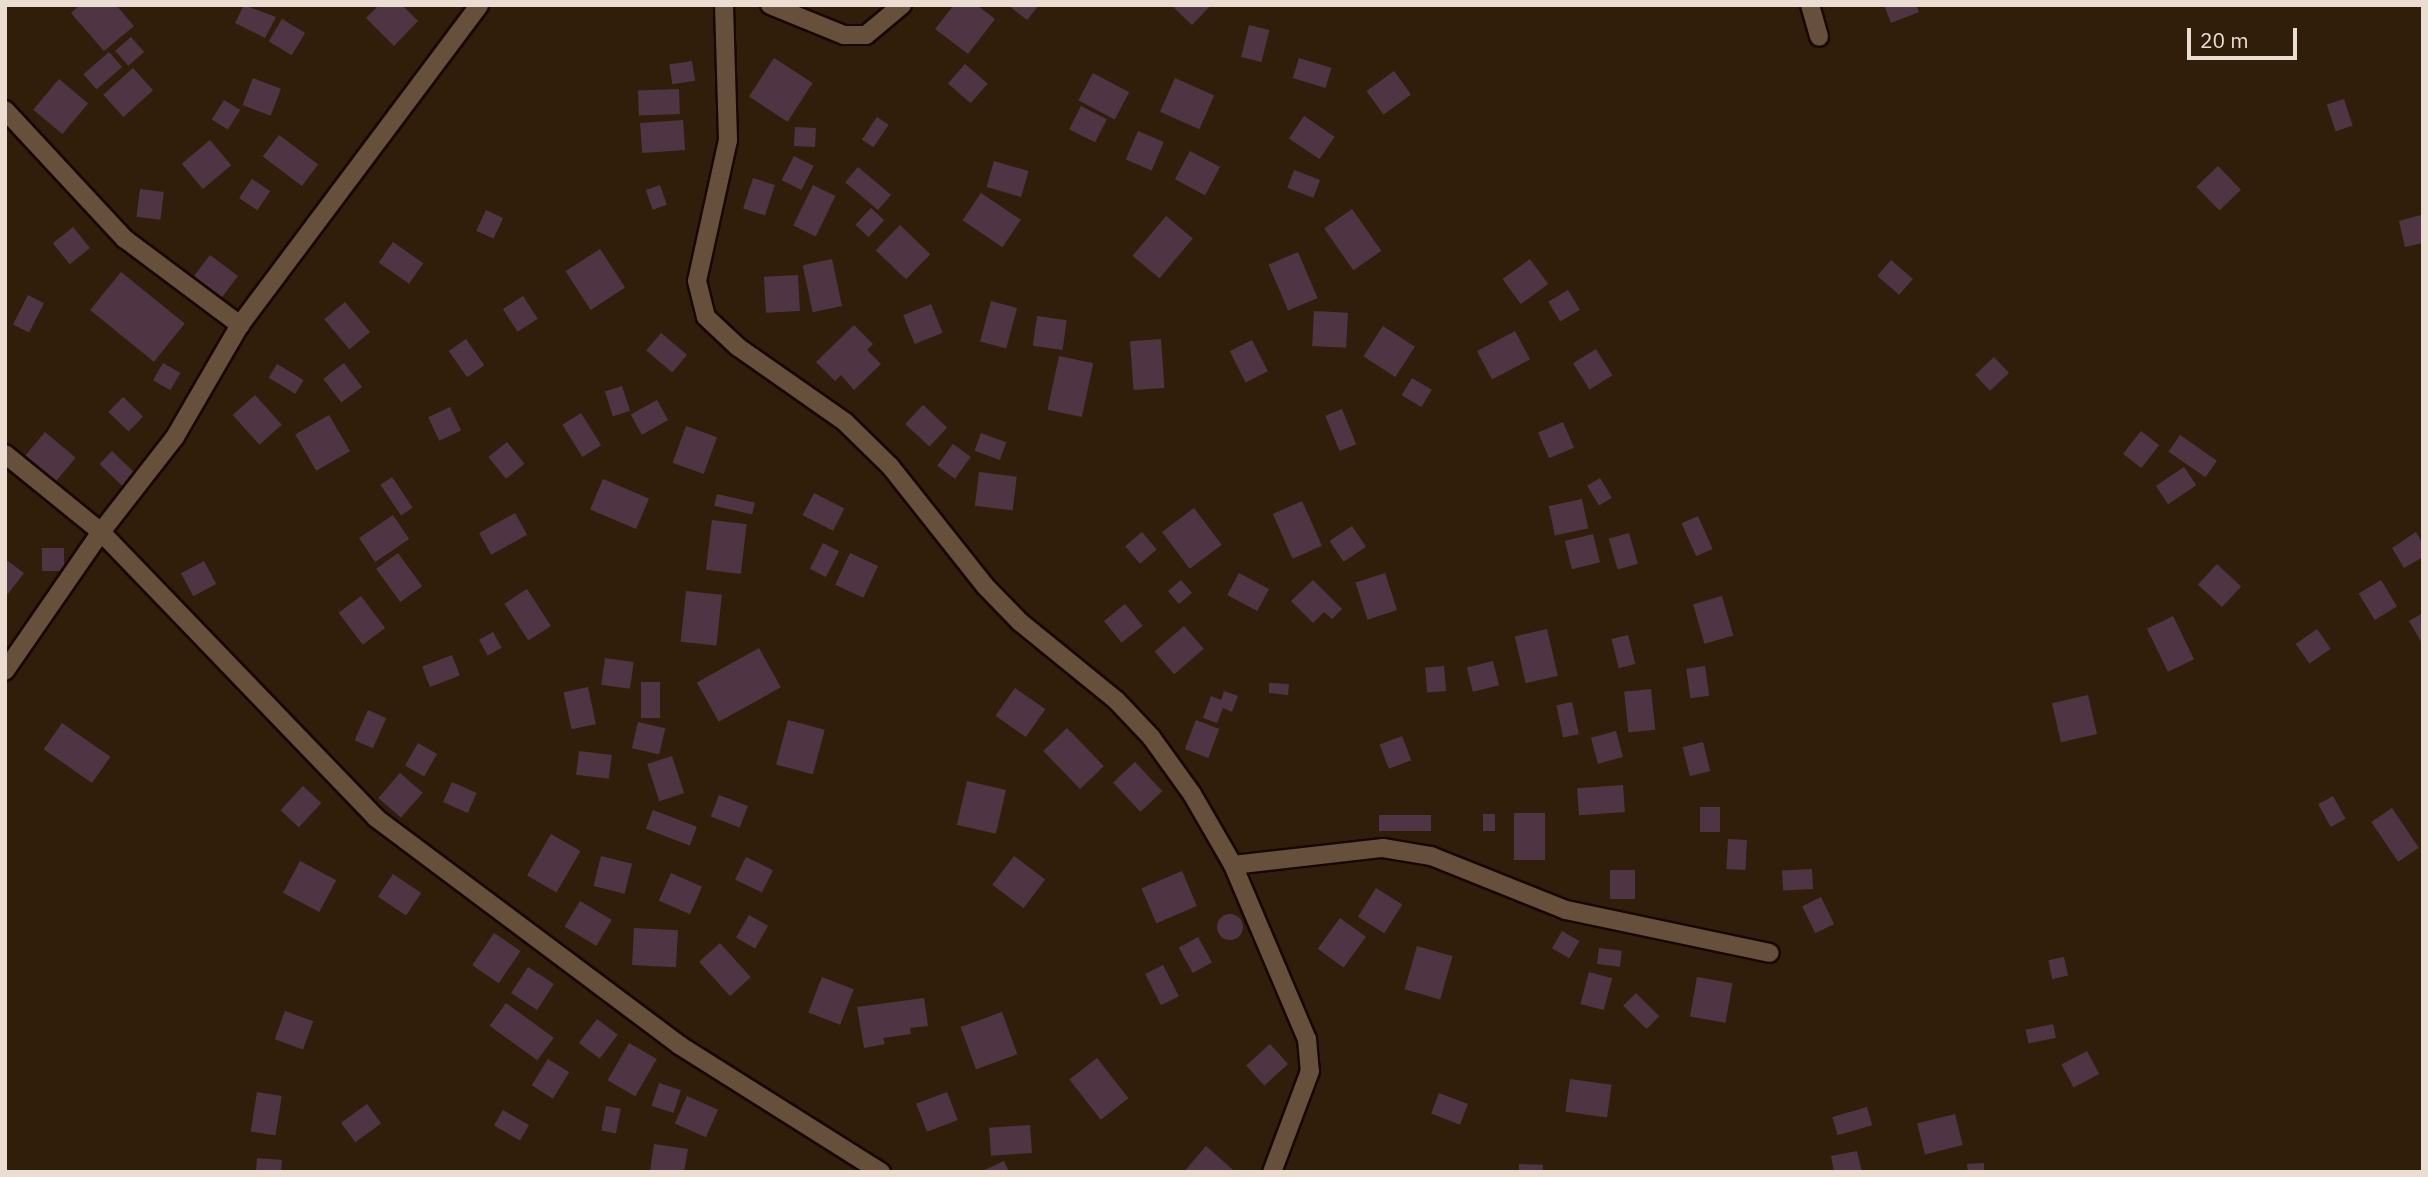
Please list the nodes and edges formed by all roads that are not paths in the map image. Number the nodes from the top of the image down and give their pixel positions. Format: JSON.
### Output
{"nodes":[{"id":1,"x":479,"y":5,"type":"edge"},
{"id":2,"x":724,"y":5,"type":"edge"},
{"id":3,"x":770,"y":5,"type":"edge"},
{"id":4,"x":902,"y":5,"type":"edge"},
{"id":5,"x":1810,"y":5,"type":"edge"},
{"id":6,"x":1819,"y":37,"type":"dead end"},
{"id":7,"x":5,"y":110,"type":"edge"},
{"id":8,"x":240,"y":325,"type":"junction"},
{"id":9,"x":5,"y":454,"type":"edge"},
{"id":10,"x":101,"y":532,"type":"junction"},
{"id":11,"x":5,"y":671,"type":"edge"},
{"id":12,"x":1233,"y":865,"type":"junction"},
{"id":13,"x":1770,"y":953,"type":"dead end"},
{"id":14,"x":881,"y":1172,"type":"edge"},
{"id":15,"x":1272,"y":1172,"type":"edge"}],
"edges":[{"from":1,"to":8,"type":"street"},
{"from":2,"to":12,"type":"street"},
{"from":3,"to":4,"type":"street"},
{"from":5,"to":6,"type":"street"},
{"from":7,"to":8,"type":"street"},
{"from":8,"to":10,"type":"street"},
{"from":9,"to":10,"type":"street"},
{"from":10,"to":11,"type":"street"},
{"from":10,"to":14,"type":"street"},
{"from":12,"to":13,"type":"street"},
{"from":12,"to":15,"type":"street"}]}
